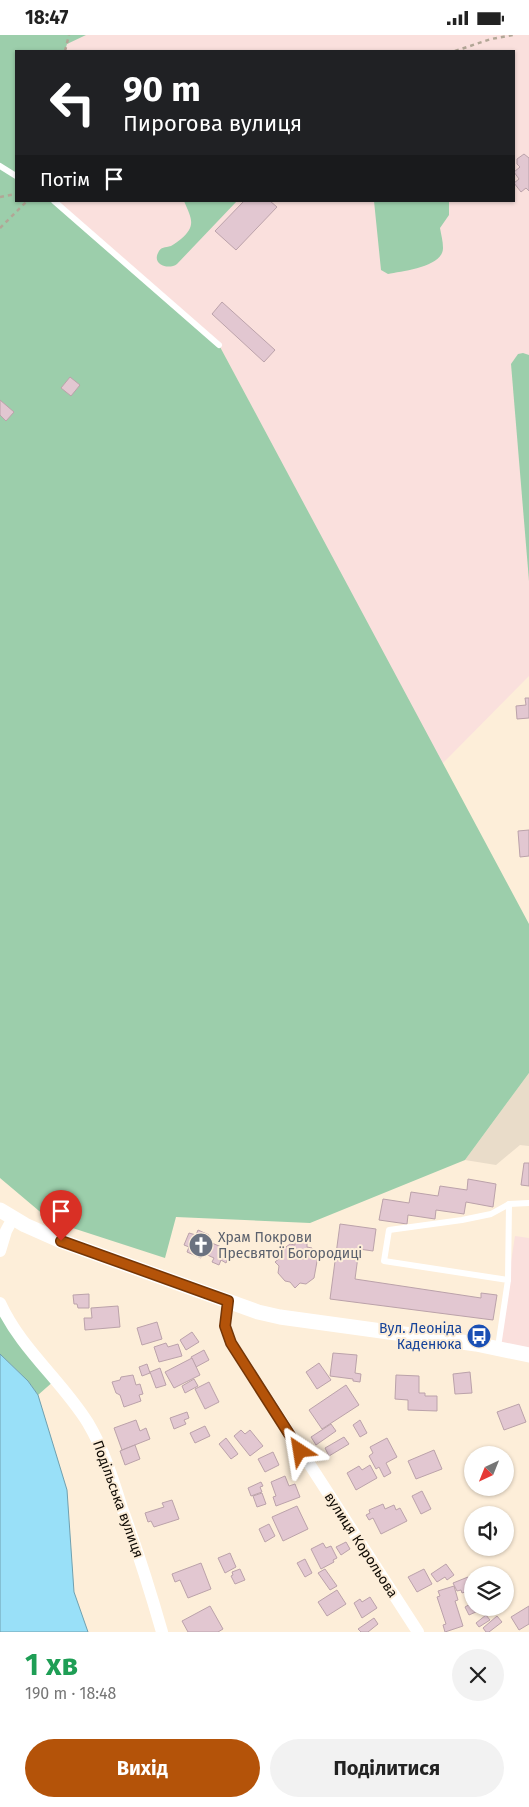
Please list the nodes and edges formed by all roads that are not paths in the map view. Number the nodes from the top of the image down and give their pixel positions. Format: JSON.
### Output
{"nodes":[{"id":1,"x":0,"y":166,"type":"edge"},
{"id":2,"x":15,"y":175,"type":"edge"},
{"id":3,"x":55,"y":202,"type":"edge"},
{"id":4,"x":219,"y":345,"type":"dead end"},
{"id":5,"x":529,"y":1203,"type":"edge"},
{"id":6,"x":509,"y":1204,"type":"junction"},
{"id":7,"x":6,"y":1214,"type":"edge"},
{"id":8,"x":0,"y":1251,"type":"edge"},
{"id":9,"x":508,"y":1280,"type":"junction"},
{"id":10,"x":228,"y":1301,"type":"junction"},
{"id":11,"x":0,"y":1303,"type":"edge"},
{"id":12,"x":498,"y":1348,"type":"junction"},
{"id":13,"x":529,"y":1355,"type":"edge"},
{"id":14,"x":162,"y":1632,"type":"edge"},
{"id":15,"x":418,"y":1632,"type":"edge"}],
"edges":[{"from":1,"to":2,"type":"lane"},
{"from":3,"to":4,"type":"lane"},
{"from":5,"to":6,"type":"lane"},
{"from":6,"to":9,"type":"lane"},
{"from":6,"to":9,"type":"lane"},
{"from":7,"to":8,"type":"street"},
{"from":7,"to":10,"type":"street"},
{"from":9,"to":12,"type":"lane"},
{"from":10,"to":12,"type":"street"},
{"from":10,"to":15,"type":"street","name":"вулиця Корольова"},
{"from":11,"to":14,"type":"street","name":"Подільська вулиця"},
{"from":12,"to":13,"type":"street"}]}
